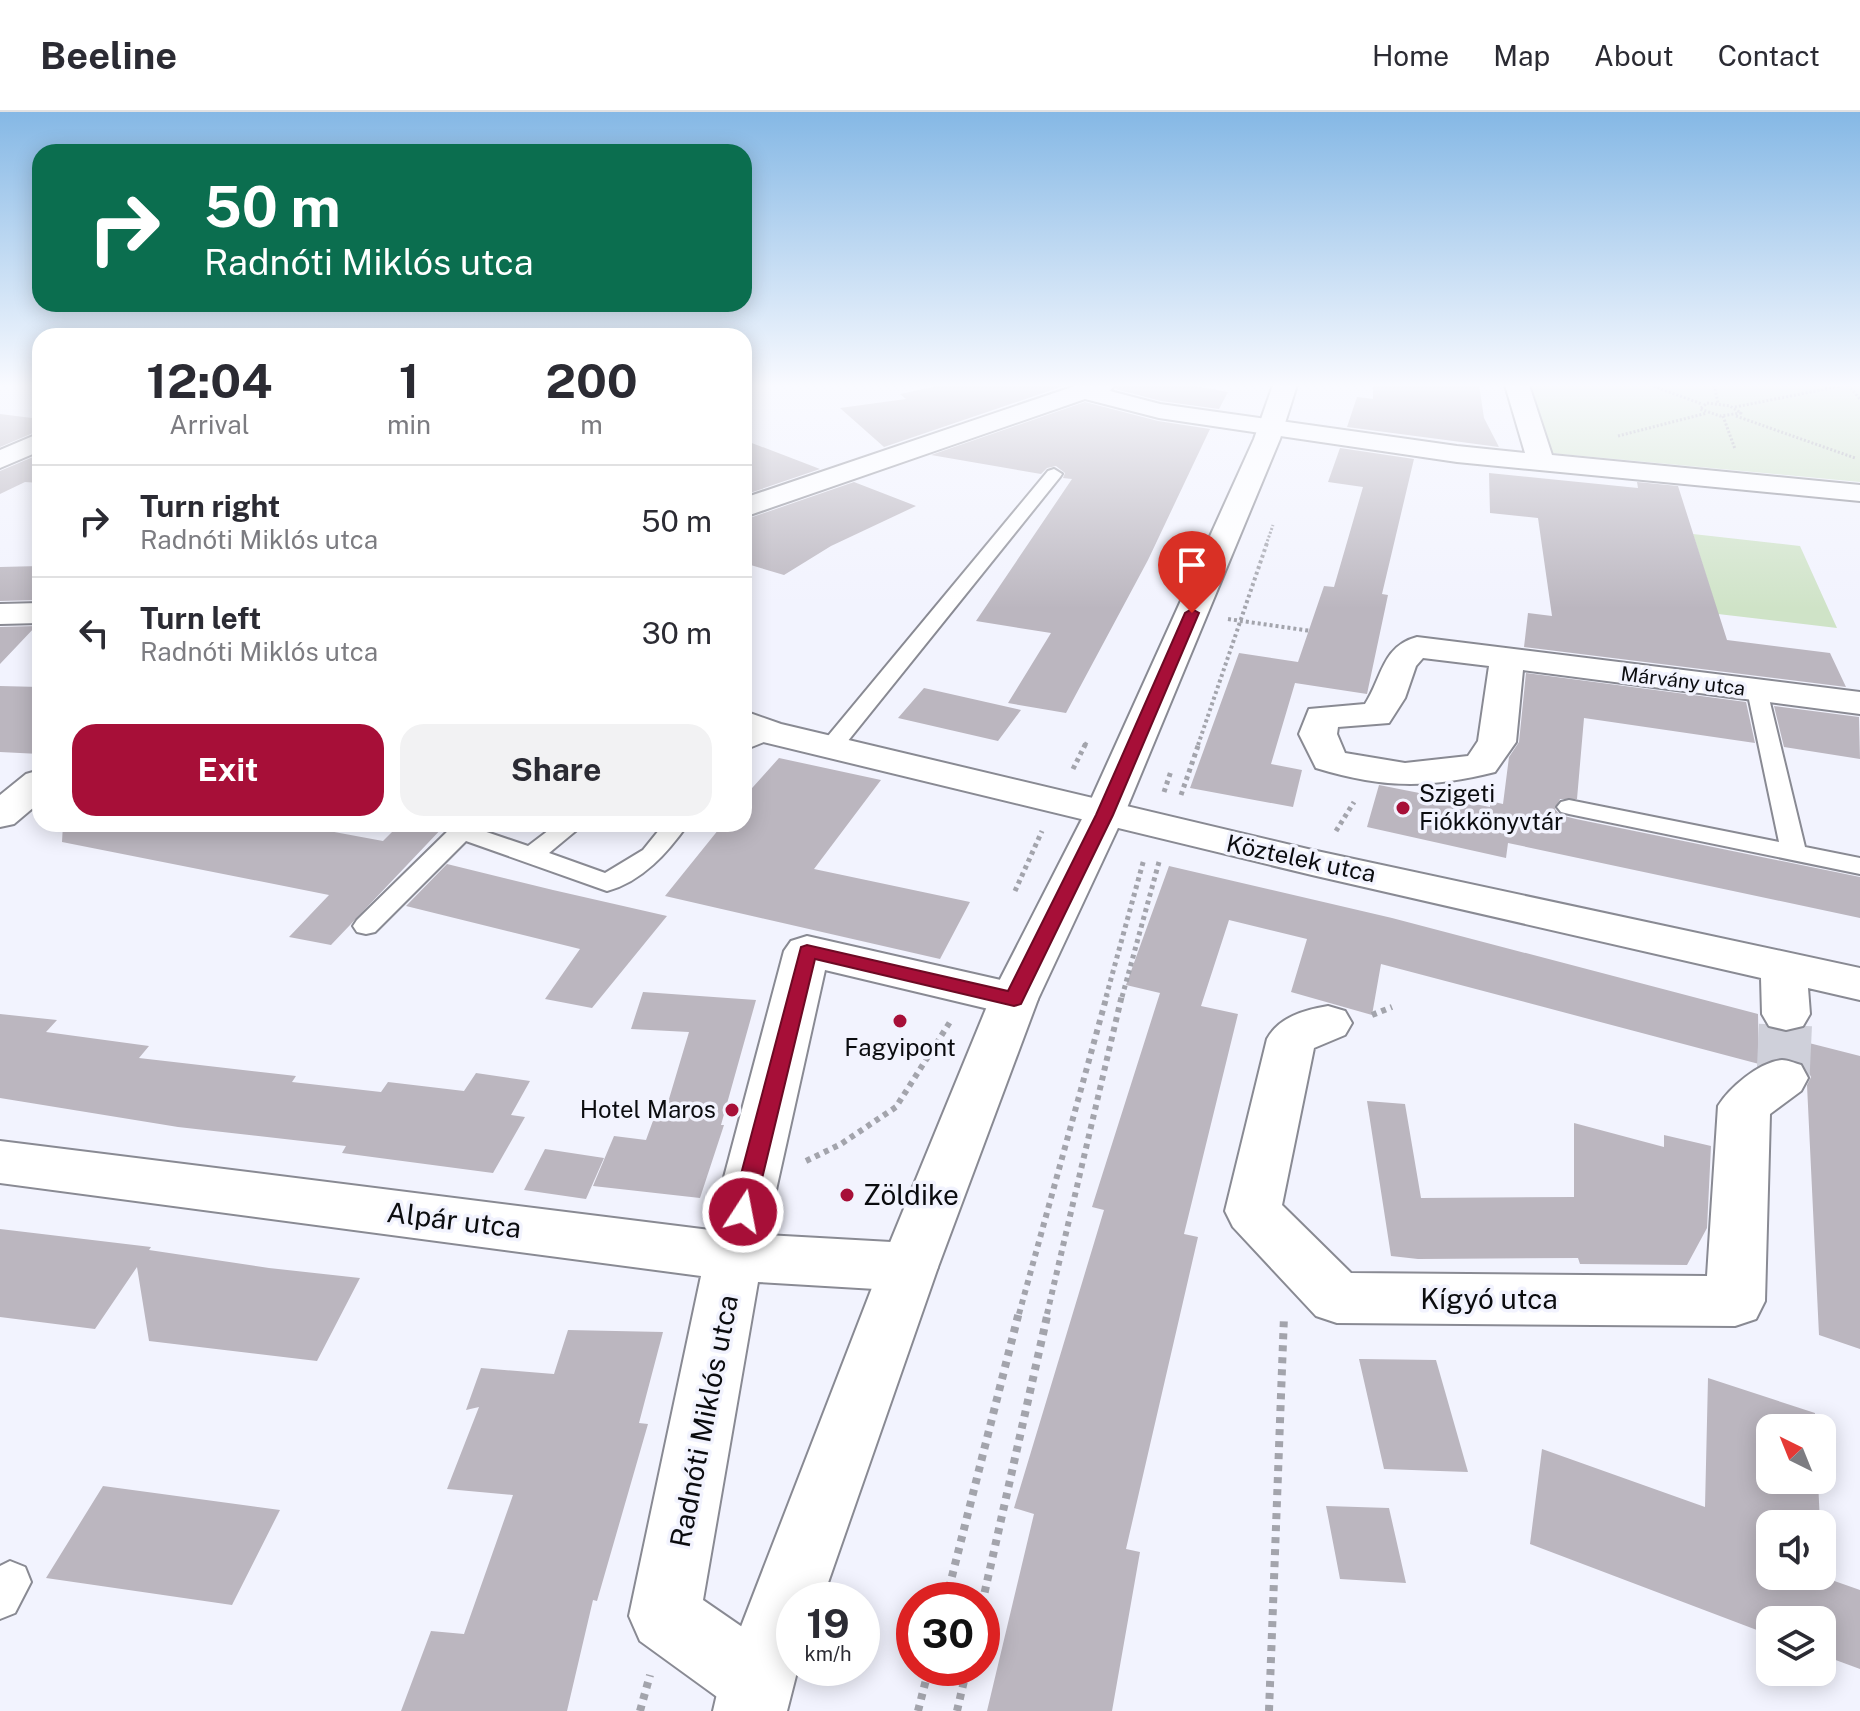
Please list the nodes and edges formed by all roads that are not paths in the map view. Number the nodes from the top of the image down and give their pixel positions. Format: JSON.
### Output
{"nodes":[{"id":1,"x":885,"y":460,"type":"edge"},
{"id":2,"x":1261,"y":460,"type":"edge"},
{"id":3,"x":1524,"y":460,"type":"edge"},
{"id":4,"x":1541,"y":461,"type":"joint"},
{"id":5,"x":1054,"y":474,"type":"dead end"},
{"id":6,"x":1860,"y":493,"type":"edge"},
{"id":7,"x":752,"y":505,"type":"edge"},
{"id":8,"x":32,"y":613,"type":"edge"},
{"id":9,"x":0,"y":614,"type":"edge"},
{"id":10,"x":1507,"y":658,"type":"junction"},
{"id":11,"x":1757,"y":690,"type":"junction"},
{"id":12,"x":1860,"y":703,"type":"edge"},
{"id":13,"x":752,"y":732,"type":"edge"},
{"id":14,"x":831,"y":747,"type":"junction"},
{"id":15,"x":32,"y":789,"type":"edge"},
{"id":16,"x":1569,"y":807,"type":"dead end"},
{"id":17,"x":0,"y":815,"type":"edge"},
{"id":18,"x":1149,"y":826,"type":"junction"},
{"id":19,"x":461,"y":832,"type":"edge"},
{"id":20,"x":465,"y":832,"type":"edge"},
{"id":21,"x":561,"y":832,"type":"edge"},
{"id":22,"x":670,"y":832,"type":"edge"},
{"id":23,"x":1794,"y":852,"type":"junction"},
{"id":24,"x":531,"y":855,"type":"junction"},
{"id":25,"x":1860,"y":866,"type":"edge"},
{"id":26,"x":366,"y":926,"type":"dead end"},
{"id":27,"x":1784,"y":968,"type":"junction"},
{"id":28,"x":1860,"y":984,"type":"edge"},
{"id":29,"x":1014,"y":999,"type":"junction"},
{"id":30,"x":1786,"y":1014,"type":"tunnel mouth"},
{"id":31,"x":1328,"y":1023,"type":"dead end"},
{"id":32,"x":1783,"y":1078,"type":"dead end"},
{"id":33,"x":0,"y":1162,"type":"edge"},
{"id":34,"x":736,"y":1257,"type":"junction"},
{"id":35,"x":909,"y":1267,"type":"junction"},
{"id":36,"x":753,"y":1696,"type":"edge"}],
"edges":[{"from":1,"to":7,"type":"street"},
{"from":2,"to":18,"type":"street","name":"Radnóti Miklós utca"},
{"from":3,"to":4,"type":"street"},
{"from":4,"to":6,"type":"street"},
{"from":5,"to":14,"type":"lane"},
{"from":8,"to":9,"type":"street"},
{"from":10,"to":10,"type":"street","name":"Márvány utca"},
{"from":10,"to":11,"type":"street","name":"Márvány utca"},
{"from":11,"to":12,"type":"street","name":"Márvány utca"},
{"from":11,"to":23,"type":"lane"},
{"from":13,"to":14,"type":"street","name":"Köztelek utca"},
{"from":14,"to":18,"type":"street","name":"Köztelek utca"},
{"from":15,"to":17,"type":"street"},
{"from":16,"to":23,"type":"lane"},
{"from":18,"to":27,"type":"street","name":"Köztelek utca"},
{"from":18,"to":29,"type":"street","name":"Radnóti Miklós utca"},
{"from":19,"to":26,"type":"lane"},
{"from":20,"to":24,"type":"lane"},
{"from":21,"to":24,"type":"lane"},
{"from":22,"to":24,"type":"lane"},
{"from":23,"to":25,"type":"lane"},
{"from":27,"to":28,"type":"street","name":"Köztelek utca"},
{"from":27,"to":30,"type":"street"},
{"from":29,"to":34,"type":"street","name":"Radnóti Miklós utca"},
{"from":29,"to":35,"type":"street","name":"Radnóti Miklós utca"},
{"from":31,"to":32,"type":"street","name":"Kígyó utca"},
{"from":33,"to":34,"type":"street","name":"Alpár utca"},
{"from":34,"to":35,"type":"street","name":"Alpár utca"},
{"from":34,"to":36,"type":"street","name":"Radnóti Miklós utca"},
{"from":35,"to":36,"type":"street","name":"Radnóti Miklós utca"}]}
